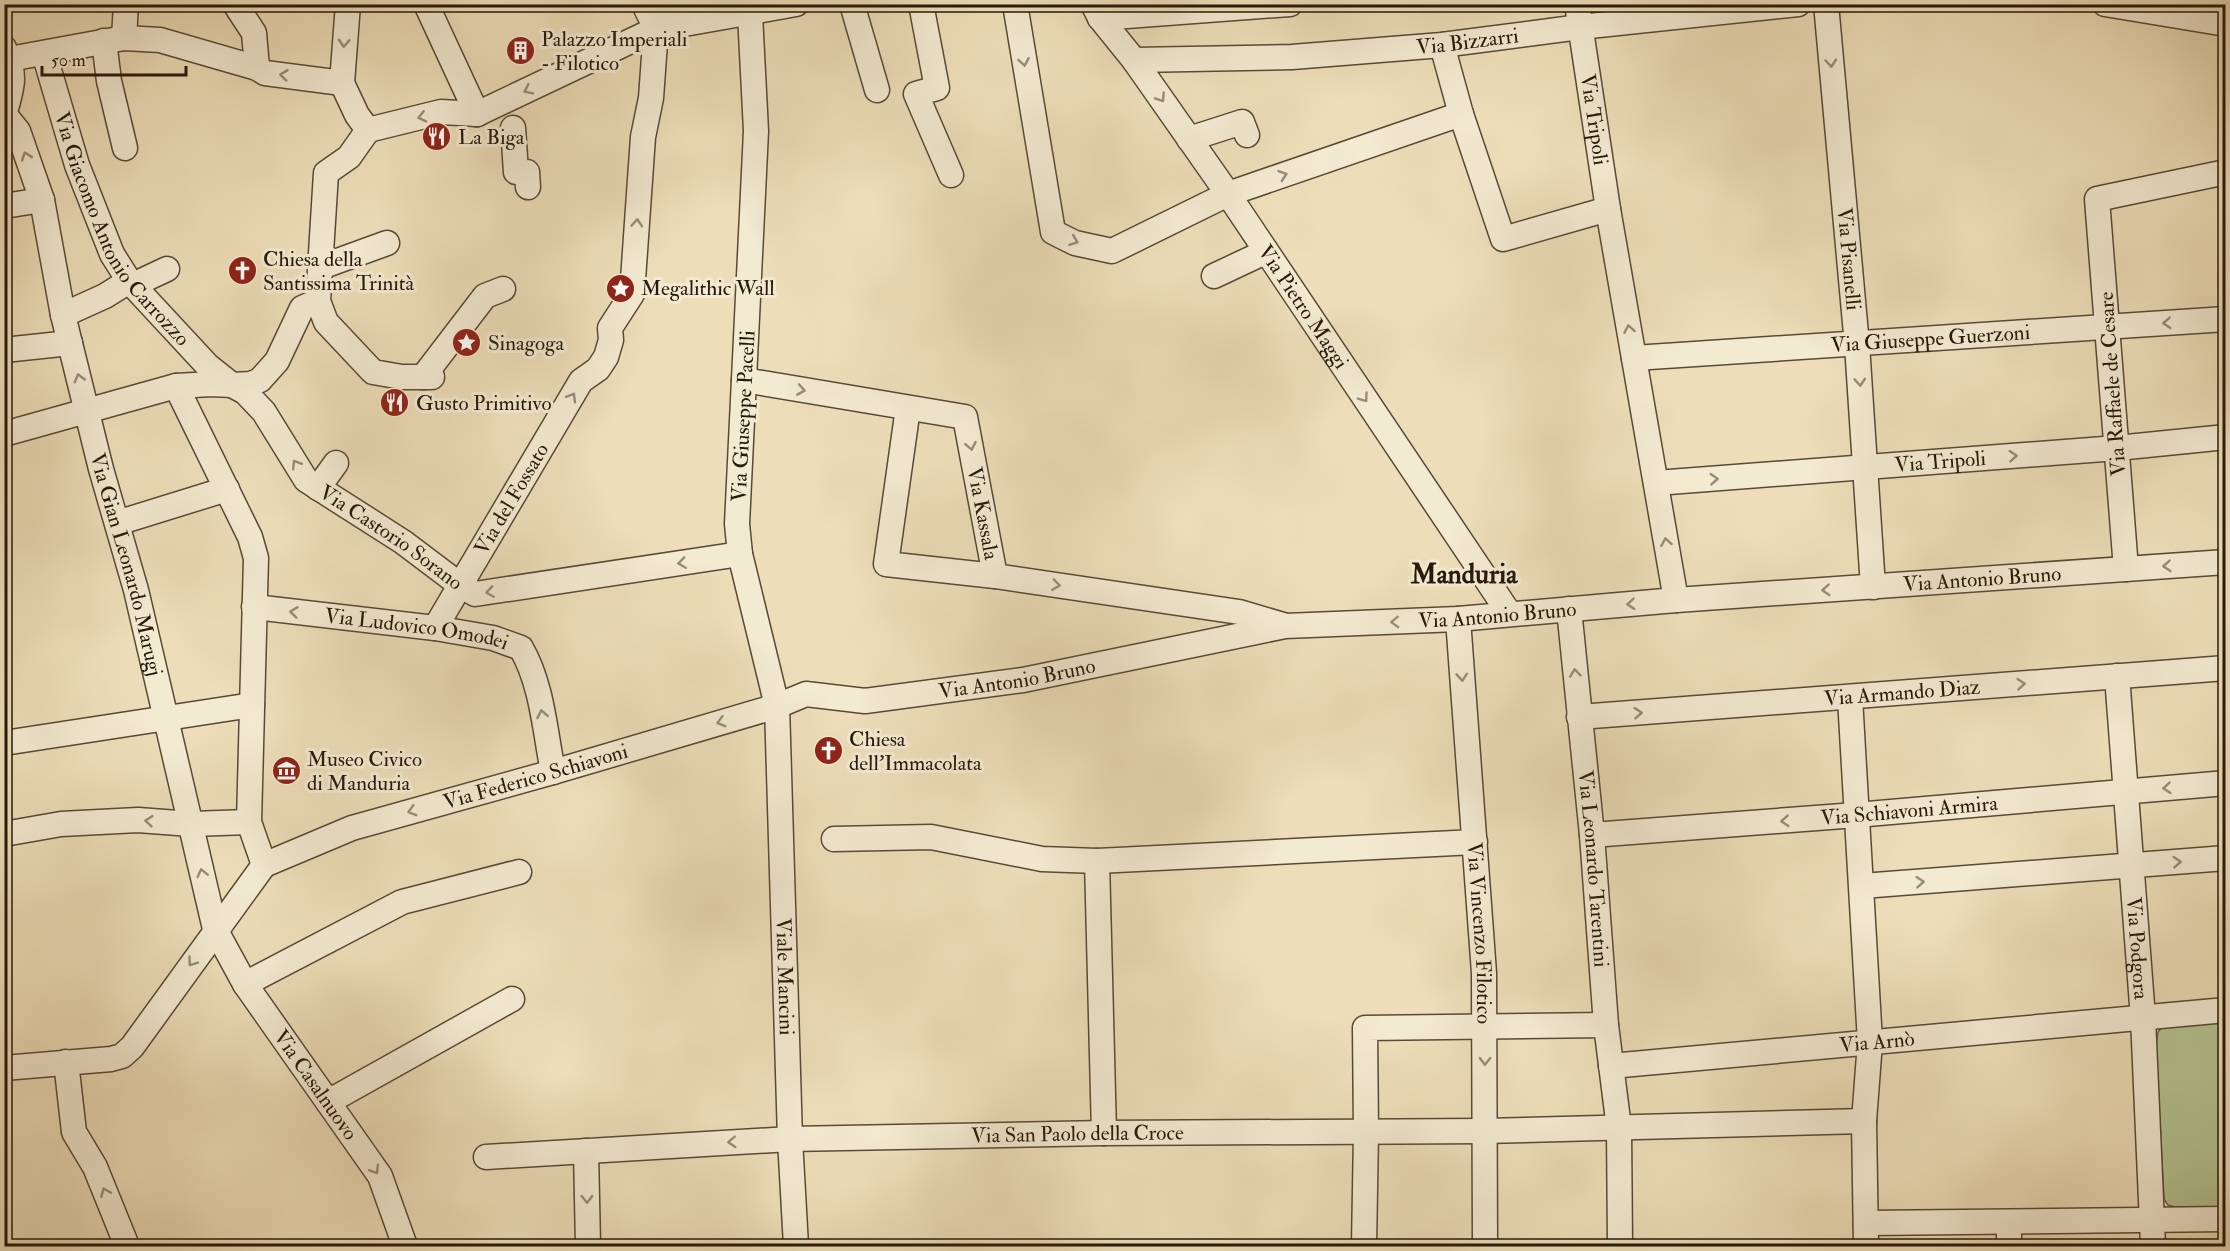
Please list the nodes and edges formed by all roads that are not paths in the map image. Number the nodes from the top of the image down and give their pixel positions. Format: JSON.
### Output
{"nodes":[{"id":1,"x":126,"y":4,"type":"edge"},
{"id":2,"x":236,"y":4,"type":"edge"},
{"id":3,"x":348,"y":4,"type":"edge"},
{"id":4,"x":426,"y":4,"type":"edge"},
{"id":5,"x":644,"y":4,"type":"edge"},
{"id":6,"x":666,"y":4,"type":"edge"},
{"id":7,"x":796,"y":4,"type":"edge"},
{"id":8,"x":852,"y":4,"type":"edge"},
{"id":9,"x":921,"y":4,"type":"edge"},
{"id":10,"x":1014,"y":4,"type":"edge"},
{"id":11,"x":1290,"y":4,"type":"edge"},
{"id":12,"x":1798,"y":4,"type":"edge"},
{"id":13,"x":1826,"y":4,"type":"edge"},
{"id":14,"x":2105,"y":4,"type":"edge"},
{"id":15,"x":743,"y":9,"type":"edge"},
{"id":16,"x":1096,"y":11,"type":"edge"},
{"id":17,"x":1578,"y":16,"type":"edge"},
{"id":18,"x":2226,"y":24,"type":"edge"},
{"id":19,"x":657,"y":29,"type":"junction"},
{"id":20,"x":114,"y":40,"type":"junction"},
{"id":21,"x":1442,"y":45,"type":"junction"},
{"id":22,"x":44,"y":53,"type":"junction"},
{"id":23,"x":6,"y":56,"type":"edge"},
{"id":24,"x":1134,"y":60,"type":"junction"},
{"id":25,"x":257,"y":68,"type":"junction"},
{"id":26,"x":342,"y":83,"type":"junction"},
{"id":27,"x":877,"y":90,"type":"dead end"},
{"id":28,"x":477,"y":114,"type":"junction"},
{"id":29,"x":1461,"y":114,"type":"junction"},
{"id":30,"x":5,"y":115,"type":"edge"},
{"id":31,"x":513,"y":128,"type":"dead end"},
{"id":32,"x":368,"y":130,"type":"junction"},
{"id":33,"x":1247,"y":135,"type":"dead end"},
{"id":34,"x":1188,"y":139,"type":"junction"},
{"id":35,"x":125,"y":148,"type":"dead end"},
{"id":36,"x":2226,"y":172,"type":"edge"},
{"id":37,"x":951,"y":175,"type":"dead end"},
{"id":38,"x":528,"y":187,"type":"dead end"},
{"id":39,"x":1228,"y":194,"type":"junction"},
{"id":40,"x":42,"y":200,"type":"junction"},
{"id":41,"x":4,"y":206,"type":"edge"},
{"id":42,"x":1608,"y":209,"type":"junction"},
{"id":43,"x":387,"y":243,"type":"dead end"},
{"id":44,"x":1265,"y":252,"type":"junction"},
{"id":45,"x":321,"y":267,"type":"junction"},
{"id":46,"x":167,"y":269,"type":"dead end"},
{"id":47,"x":1214,"y":276,"type":"dead end"},
{"id":48,"x":131,"y":283,"type":"junction"},
{"id":49,"x":503,"y":289,"type":"dead end"},
{"id":50,"x":318,"y":302,"type":"junction"},
{"id":51,"x":63,"y":315,"type":"junction"},
{"id":52,"x":2226,"y":319,"type":"edge"},
{"id":53,"x":2107,"y":327,"type":"junction"},
{"id":54,"x":70,"y":343,"type":"junction"},
{"id":55,"x":1857,"y":345,"type":"junction"},
{"id":56,"x":4,"y":350,"type":"edge"},
{"id":57,"x":1634,"y":358,"type":"junction"},
{"id":58,"x":744,"y":380,"type":"junction"},
{"id":59,"x":232,"y":385,"type":"junction"},
{"id":60,"x":176,"y":386,"type":"junction"},
{"id":61,"x":908,"y":408,"type":"junction"},
{"id":62,"x":88,"y":411,"type":"junction"},
{"id":63,"x":4,"y":434,"type":"edge"},
{"id":64,"x":2226,"y":436,"type":"edge"},
{"id":65,"x":2117,"y":448,"type":"junction"},
{"id":66,"x":336,"y":463,"type":"dead end"},
{"id":67,"x":1865,"y":467,"type":"junction"},
{"id":68,"x":1656,"y":483,"type":"junction"},
{"id":69,"x":318,"y":488,"type":"junction"},
{"id":70,"x":227,"y":489,"type":"junction"},
{"id":71,"x":117,"y":523,"type":"junction"},
{"id":72,"x":740,"y":554,"type":"junction"},
{"id":73,"x":2226,"y":562,"type":"edge"},
{"id":74,"x":2126,"y":569,"type":"junction"},
{"id":75,"x":995,"y":576,"type":"junction"},
{"id":76,"x":460,"y":585,"type":"junction"},
{"id":77,"x":1873,"y":586,"type":"junction"},
{"id":78,"x":1676,"y":600,"type":"junction"},
{"id":79,"x":254,"y":607,"type":"junction"},
{"id":80,"x":1569,"y":609,"type":"junction"},
{"id":81,"x":1509,"y":613,"type":"junction"},
{"id":82,"x":1458,"y":619,"type":"junction"},
{"id":83,"x":1286,"y":626,"type":"junction"},
{"id":84,"x":435,"y":628,"type":"junction"},
{"id":85,"x":2226,"y":668,"type":"edge"},
{"id":86,"x":2117,"y":676,"type":"junction"},
{"id":87,"x":1850,"y":698,"type":"junction"},
{"id":88,"x":252,"y":705,"type":"junction"},
{"id":89,"x":777,"y":706,"type":"junction"},
{"id":90,"x":167,"y":717,"type":"junction"},
{"id":91,"x":1579,"y":717,"type":"junction"},
{"id":92,"x":4,"y":743,"type":"edge"},
{"id":93,"x":553,"y":772,"type":"junction"},
{"id":94,"x":2226,"y":783,"type":"edge"},
{"id":95,"x":2126,"y":792,"type":"junction"},
{"id":96,"x":1856,"y":815,"type":"junction"},
{"id":97,"x":249,"y":822,"type":"junction"},
{"id":98,"x":191,"y":824,"type":"junction"},
{"id":99,"x":4,"y":834,"type":"edge"},
{"id":100,"x":1592,"y":835,"type":"junction"},
{"id":101,"x":834,"y":839,"type":"dead end"},
{"id":102,"x":1474,"y":842,"type":"junction"},
{"id":103,"x":2226,"y":858,"type":"edge"},
{"id":104,"x":1097,"y":861,"type":"junction"},
{"id":105,"x":264,"y":865,"type":"junction"},
{"id":106,"x":2131,"y":865,"type":"junction"},
{"id":107,"x":519,"y":872,"type":"dead end"},
{"id":108,"x":1862,"y":886,"type":"junction"},
{"id":109,"x":215,"y":930,"type":"junction"},
{"id":110,"x":245,"y":984,"type":"junction"},
{"id":111,"x":512,"y":999,"type":"dead end"},
{"id":112,"x":2226,"y":1010,"type":"edge"},
{"id":113,"x":2143,"y":1018,"type":"junction"},
{"id":114,"x":1606,"y":1025,"type":"junction"},
{"id":115,"x":1485,"y":1027,"type":"junction"},
{"id":116,"x":1870,"y":1042,"type":"junction"},
{"id":117,"x":66,"y":1062,"type":"junction"},
{"id":118,"x":1611,"y":1066,"type":"junction"},
{"id":119,"x":4,"y":1068,"type":"edge"},
{"id":120,"x":328,"y":1102,"type":"junction"},
{"id":121,"x":1864,"y":1121,"type":"junction"},
{"id":122,"x":1619,"y":1128,"type":"junction"},
{"id":123,"x":1484,"y":1131,"type":"junction"},
{"id":124,"x":1366,"y":1132,"type":"junction"},
{"id":125,"x":1104,"y":1133,"type":"junction"},
{"id":126,"x":790,"y":1139,"type":"junction"},
{"id":127,"x":586,"y":1151,"type":"junction"},
{"id":128,"x":486,"y":1157,"type":"dead end"},
{"id":129,"x":2226,"y":1219,"type":"edge"},
{"id":130,"x":2152,"y":1220,"type":"junction"},
{"id":131,"x":2009,"y":1222,"type":"junction"},
{"id":132,"x":1866,"y":1223,"type":"junction"},
{"id":133,"x":397,"y":1244,"type":"edge"},
{"id":134,"x":127,"y":1246,"type":"edge"},
{"id":135,"x":588,"y":1246,"type":"edge"},
{"id":136,"x":796,"y":1246,"type":"edge"},
{"id":137,"x":1364,"y":1246,"type":"edge"},
{"id":138,"x":1485,"y":1246,"type":"edge"},
{"id":139,"x":1620,"y":1246,"type":"edge"},
{"id":140,"x":1866,"y":1246,"type":"edge"},
{"id":141,"x":2009,"y":1246,"type":"edge"},
{"id":142,"x":2152,"y":1246,"type":"edge"}],
"edges":[{"from":1,"to":20,"type":"street"},
{"from":2,"to":25,"type":"street"},
{"from":3,"to":26,"type":"street","one_way":true},
{"from":4,"to":28,"type":"street"},
{"from":5,"to":19,"type":"street"},
{"from":6,"to":15,"type":"street"},
{"from":7,"to":15,"type":"street"},
{"from":8,"to":27,"type":"street"},
{"from":9,"to":37,"type":"street"},
{"from":10,"to":39,"type":"street","one_way":true},
{"from":11,"to":16,"type":"street"},
{"from":12,"to":17,"type":"street","name":"Via Bizzarri"},
{"from":13,"to":55,"type":"street","name":"Via Pisanelli","one_way":true},
{"from":14,"to":18,"type":"street"},
{"from":15,"to":19,"type":"street"},
{"from":15,"to":58,"type":"street","name":"Via Giuseppe Pacelli"},
{"from":16,"to":24,"type":"street","name":"Via Pietro Maggi"},
{"from":17,"to":21,"type":"street","name":"Via Bizzarri"},
{"from":17,"to":42,"type":"street","name":"Via Tripoli"},
{"from":19,"to":28,"type":"street","one_way":true},
{"from":76,"to":19,"type":"street","name":"Via del Fossato","one_way":true},
{"from":20,"to":22,"type":"street"},
{"from":20,"to":25,"type":"street"},
{"from":20,"to":35,"type":"street"},
{"from":21,"to":24,"type":"street","name":"Via Bizzarri"},
{"from":21,"to":29,"type":"street"},
{"from":22,"to":23,"type":"street"},
{"from":22,"to":48,"type":"street","name":"Via Giacomo Antonio Carrozzo"},
{"from":23,"to":30,"type":"street"},
{"from":24,"to":34,"type":"street","name":"Via Pietro Maggi","one_way":true},
{"from":26,"to":25,"type":"street","one_way":true},
{"from":26,"to":32,"type":"street"},
{"from":28,"to":32,"type":"street","one_way":true},
{"from":39,"to":29,"type":"street","one_way":true},
{"from":29,"to":42,"type":"street"},
{"from":40,"to":30,"type":"street","name":"Via Gian Leonardo Marugj","one_way":true},
{"from":31,"to":38,"type":"street"},
{"from":32,"to":45,"type":"street"},
{"from":33,"to":34,"type":"street"},
{"from":34,"to":39,"type":"street","name":"Via Pietro Maggi"},
{"from":36,"to":53,"type":"street","name":"Via Raffaele de Cesare"},
{"from":39,"to":44,"type":"street","name":"Via Pietro Maggi"},
{"from":40,"to":41,"type":"street"},
{"from":40,"to":51,"type":"street","name":"Via Gian Leonardo Marugj"},
{"from":57,"to":42,"type":"street","name":"Via Tripoli","one_way":true},
{"from":43,"to":45,"type":"street"},
{"from":44,"to":47,"type":"street"},
{"from":44,"to":81,"type":"street","name":"Via Pietro Maggi","one_way":true},
{"from":45,"to":50,"type":"street"},
{"from":46,"to":48,"type":"street"},
{"from":48,"to":51,"type":"street"},
{"from":48,"to":59,"type":"street","name":"Via Giacomo Antonio Carrozzo"},
{"from":49,"to":50,"type":"street"},
{"from":50,"to":59,"type":"street"},
{"from":51,"to":54,"type":"street","name":"Via Gian Leonardo Marugj"},
{"from":52,"to":53,"type":"street","name":"Via Giuseppe Guerzoni","one_way":true},
{"from":53,"to":55,"type":"street","name":"Via Giuseppe Guerzoni"},
{"from":53,"to":65,"type":"street","name":"Via Raffaele de Cesare"},
{"from":54,"to":56,"type":"street"},
{"from":62,"to":54,"type":"street","name":"Via Gian Leonardo Marugj","one_way":true},
{"from":55,"to":57,"type":"street","name":"Via Giuseppe Guerzoni"},
{"from":55,"to":67,"type":"street","name":"Via Pisanelli","one_way":true},
{"from":57,"to":68,"type":"street","name":"Via Tripoli"},
{"from":58,"to":61,"type":"street","name":"Via Kassala","one_way":true},
{"from":58,"to":72,"type":"street","name":"Via Giuseppe Pacelli"},
{"from":59,"to":60,"type":"street"},
{"from":69,"to":59,"type":"street","name":"Via Castorio Sorano","one_way":true},
{"from":60,"to":62,"type":"street"},
{"from":60,"to":70,"type":"street"},
{"from":61,"to":75,"type":"street","name":"Via Kassala","one_way":true},
{"from":61,"to":75,"type":"street"},
{"from":62,"to":63,"type":"street"},
{"from":62,"to":71,"type":"street","name":"Via Gian Leonardo Marugj"},
{"from":64,"to":65,"type":"street","name":"Via Tripoli"},
{"from":67,"to":65,"type":"street","name":"Via Tripoli","one_way":true},
{"from":65,"to":74,"type":"street","name":"Via Raffaele de Cesare"},
{"from":66,"to":69,"type":"street"},
{"from":68,"to":67,"type":"street","name":"Via Tripoli","one_way":true},
{"from":67,"to":77,"type":"street","name":"Via Pisanelli"},
{"from":78,"to":68,"type":"street","name":"Via Tripoli","one_way":true},
{"from":69,"to":76,"type":"street","name":"Via Castorio Sorano"},
{"from":70,"to":71,"type":"street"},
{"from":70,"to":79,"type":"street"},
{"from":71,"to":90,"type":"street","name":"Via Gian Leonardo Marugj"},
{"from":72,"to":76,"type":"street","name":"Via Castorio Sorano","one_way":true},
{"from":72,"to":89,"type":"street","name":"Via Giuseppe Pacelli"},
{"from":73,"to":74,"type":"street","name":"Via Antonio Bruno","one_way":true},
{"from":74,"to":77,"type":"street","name":"Via Antonio Bruno"},
{"from":75,"to":83,"type":"street","name":"Via Kassala","one_way":true},
{"from":76,"to":84,"type":"street","name":"Via del Fossato"},
{"from":77,"to":78,"type":"street","name":"Via Antonio Bruno","one_way":true},
{"from":78,"to":80,"type":"street","name":"Via Antonio Bruno","one_way":true},
{"from":84,"to":79,"type":"street","name":"Via Ludovico Omodei","one_way":true},
{"from":79,"to":88,"type":"street"},
{"from":80,"to":81,"type":"street","name":"Via Antonio Bruno"},
{"from":91,"to":80,"type":"street","name":"Via Leonardo Tarentini","one_way":true},
{"from":81,"to":82,"type":"street","name":"Via Antonio Bruno"},
{"from":82,"to":83,"type":"street","name":"Via Antonio Bruno","one_way":true},
{"from":82,"to":102,"type":"street","name":"Via Vincenzo Filotico","one_way":true},
{"from":83,"to":89,"type":"street","name":"Via Antonio Bruno"},
{"from":93,"to":84,"type":"street","name":"Via Ludovico Omodei","one_way":true},
{"from":85,"to":86,"type":"street","name":"Via Armando Diaz"},
{"from":87,"to":86,"type":"street","name":"Via Armando Diaz","one_way":true},
{"from":86,"to":95,"type":"street","name":"Via Podgora"},
{"from":91,"to":87,"type":"street","name":"Via Armando Diaz","one_way":true},
{"from":87,"to":96,"type":"street"},
{"from":88,"to":90,"type":"street"},
{"from":88,"to":97,"type":"street"},
{"from":89,"to":93,"type":"street","name":"Via Federico Schiavoni","one_way":true},
{"from":89,"to":126,"type":"street","name":"Viale Mancini"},
{"from":90,"to":92,"type":"street"},
{"from":90,"to":98,"type":"street","name":"Via Gian Leonardo Marugj"},
{"from":91,"to":100,"type":"street","name":"Via Leonardo Tarentini"},
{"from":93,"to":105,"type":"street","name":"Via Federico Schiavoni","one_way":true},
{"from":94,"to":95,"type":"street","name":"Via Schiavoni Armira","one_way":true},
{"from":95,"to":96,"type":"street","name":"Via Schiavoni Armira"},
{"from":95,"to":106,"type":"street","name":"Via Podgora"},
{"from":96,"to":100,"type":"street","name":"Via Schiavoni Armira","one_way":true},
{"from":96,"to":108,"type":"street"},
{"from":97,"to":98,"type":"street"},
{"from":97,"to":105,"type":"street"},
{"from":98,"to":99,"type":"street","one_way":true},
{"from":109,"to":98,"type":"street","name":"Via Gian Leonardo Marugj","one_way":true},
{"from":100,"to":114,"type":"street","name":"Via Leonardo Tarentini"},
{"from":101,"to":104,"type":"street"},
{"from":102,"to":104,"type":"street"},
{"from":102,"to":115,"type":"street","name":"Via Vincenzo Filotico"},
{"from":106,"to":103,"type":"street","one_way":true},
{"from":104,"to":125,"type":"street"},
{"from":105,"to":109,"type":"street"},
{"from":108,"to":106,"type":"street","one_way":true},
{"from":106,"to":113,"type":"street","name":"Via Podgora"},
{"from":107,"to":110,"type":"street"},
{"from":108,"to":116,"type":"street"},
{"from":109,"to":110,"type":"street","name":"Via Casalnuovo"},
{"from":109,"to":117,"type":"street","one_way":true},
{"from":110,"to":120,"type":"street","name":"Via Casalnuovo"},
{"from":111,"to":120,"type":"street"},
{"from":112,"to":113,"type":"street","name":"Via Arnò"},
{"from":113,"to":116,"type":"street","name":"Via Arnò"},
{"from":113,"to":130,"type":"street","name":"Via Podgora"},
{"from":114,"to":115,"type":"street"},
{"from":114,"to":118,"type":"street","name":"Via Leonardo Tarentini"},
{"from":115,"to":123,"type":"street","name":"Via Vincenzo Filotico","one_way":true},
{"from":115,"to":124,"type":"street"},
{"from":116,"to":118,"type":"street","name":"Via Arnò"},
{"from":116,"to":121,"type":"street"},
{"from":117,"to":119,"type":"street"},
{"from":134,"to":117,"type":"street","one_way":true},
{"from":118,"to":122,"type":"street","name":"Via Leonardo Tarentini"},
{"from":120,"to":133,"type":"street","name":"Via Casalnuovo","one_way":true},
{"from":121,"to":122,"type":"street","name":"Via San Paolo della Croce"},
{"from":121,"to":132,"type":"street"},
{"from":122,"to":123,"type":"street","name":"Via San Paolo della Croce"},
{"from":122,"to":139,"type":"street","name":"Via Leonardo Tarentini"},
{"from":123,"to":124,"type":"street","name":"Via San Paolo della Croce"},
{"from":123,"to":138,"type":"street","name":"Via Vincenzo Filotico"},
{"from":124,"to":125,"type":"street","name":"Via San Paolo della Croce"},
{"from":124,"to":137,"type":"street"},
{"from":125,"to":126,"type":"street","name":"Via San Paolo della Croce"},
{"from":126,"to":127,"type":"street","name":"Via San Paolo della Croce","one_way":true},
{"from":126,"to":136,"type":"street","name":"Viale Mancini"},
{"from":127,"to":128,"type":"street","name":"Via San Paolo della Croce"},
{"from":127,"to":135,"type":"street","one_way":true},
{"from":129,"to":130,"type":"street"},
{"from":130,"to":131,"type":"street"},
{"from":130,"to":142,"type":"street","name":"Via Podgora"},
{"from":131,"to":132,"type":"street"},
{"from":131,"to":141,"type":"street"},
{"from":132,"to":140,"type":"street"}]}
